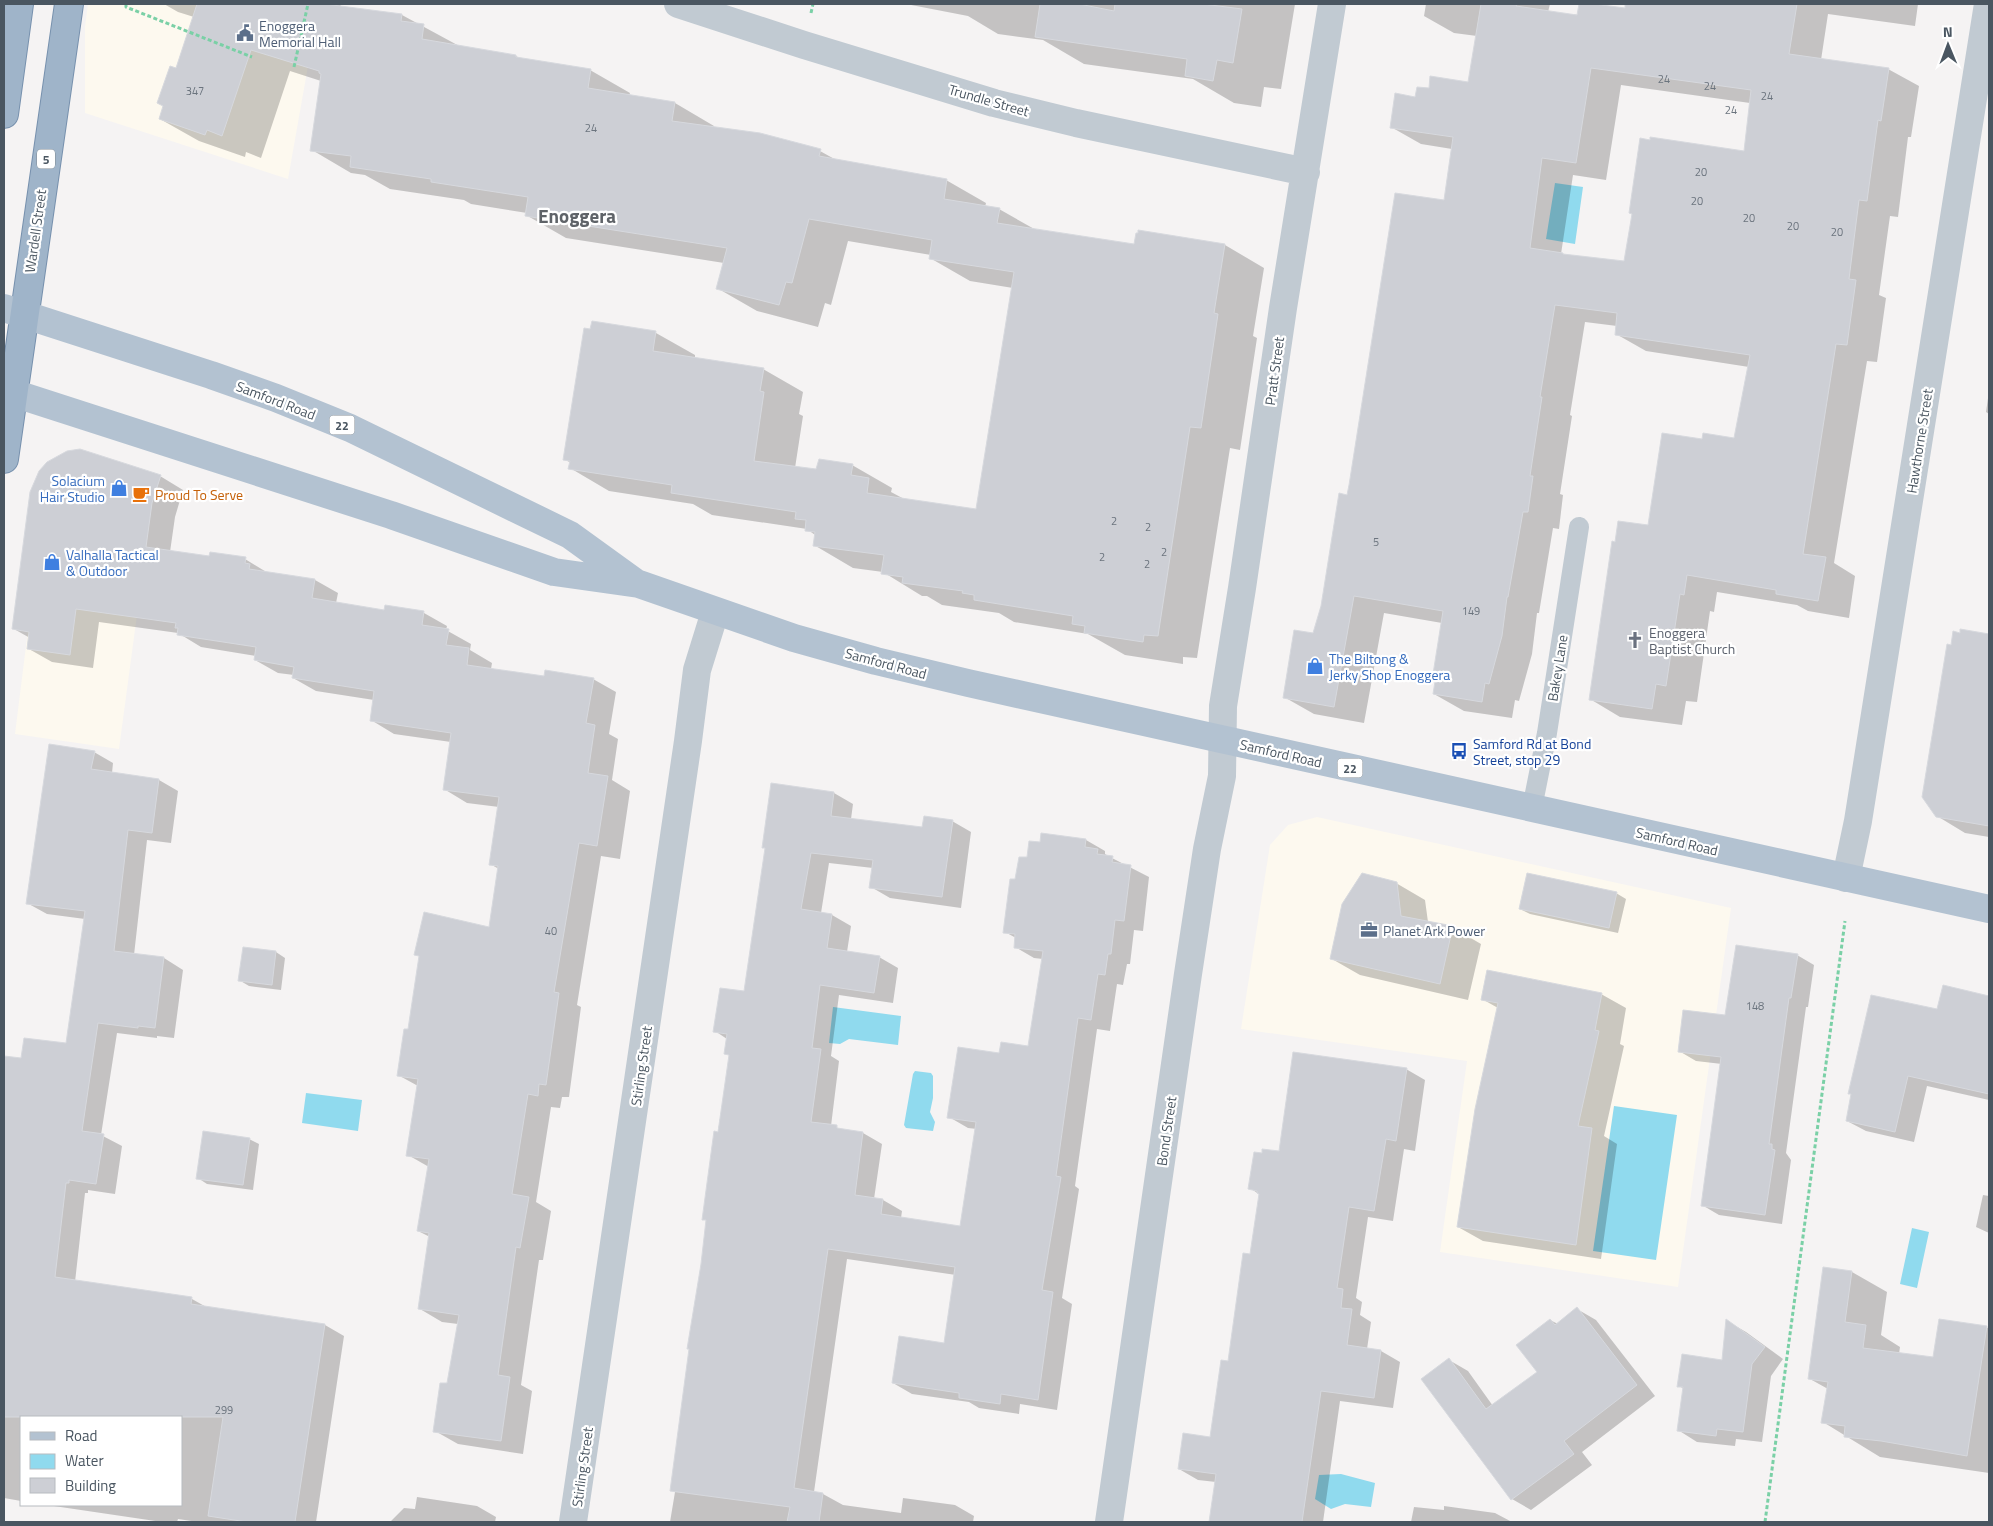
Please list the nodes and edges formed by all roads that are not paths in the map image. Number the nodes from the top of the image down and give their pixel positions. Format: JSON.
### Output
{"nodes":[{"id":1,"x":19,"y":4,"type":"edge"},
{"id":2,"x":69,"y":4,"type":"edge"},
{"id":3,"x":678,"y":4,"type":"edge"},
{"id":4,"x":1332,"y":4,"type":"edge"},
{"id":5,"x":1988,"y":4,"type":"edge"},
{"id":6,"x":9,"y":36,"type":"edge"},
{"id":7,"x":4,"y":114,"type":"edge"},
{"id":8,"x":1306,"y":172,"type":"junction"},
{"id":9,"x":14,"y":311,"type":"edge"},
{"id":10,"x":8,"y":391,"type":"edge"},
{"id":11,"x":4,"y":459,"type":"edge"},
{"id":12,"x":1579,"y":527,"type":"dead end"},
{"id":13,"x":639,"y":584,"type":"junction"},
{"id":14,"x":715,"y":612,"type":"junction"},
{"id":15,"x":1222,"y":740,"type":"junction"},
{"id":16,"x":1532,"y":808,"type":"junction"},
{"id":17,"x":1846,"y":878,"type":"junction"},
{"id":18,"x":1989,"y":909,"type":"edge"},
{"id":19,"x":574,"y":1522,"type":"edge"},
{"id":20,"x":1109,"y":1522,"type":"edge"}],
"edges":[{"from":1,"to":6,"type":"highway"},
{"from":2,"to":9,"type":"highway","name":"Wardell Street","number":"5"},
{"from":3,"to":8,"type":"street","name":"Trundle Street"},
{"from":4,"to":8,"type":"street","name":"Pratt Street"},
{"from":5,"to":17,"type":"street","name":"Hawthorne Street"},
{"from":6,"to":7,"type":"highway"},
{"from":8,"to":15,"type":"street","name":"Pratt Street"},
{"from":9,"to":10,"type":"highway","name":"Wardell Street","number":"5"},
{"from":9,"to":13,"type":"main road","name":"Samford Road","number":"22"},
{"from":10,"to":11,"type":"highway","name":"Wardell Street","number":"5"},
{"from":10,"to":13,"type":"main road","name":"Samford Road","number":"22"},
{"from":12,"to":16,"type":"lane","name":"Bakey Lane"},
{"from":13,"to":14,"type":"main road","name":"Samford Road","number":"22"},
{"from":14,"to":15,"type":"main road","name":"Samford Road","number":"22"},
{"from":14,"to":19,"type":"street","name":"Stirling Street"},
{"from":15,"to":16,"type":"main road","name":"Samford Road","number":"22"},
{"from":15,"to":20,"type":"street","name":"Bond Street"},
{"from":16,"to":17,"type":"main road","name":"Samford Road","number":"22"},
{"from":17,"to":18,"type":"main road","name":"Samford Road","number":"22"}]}
